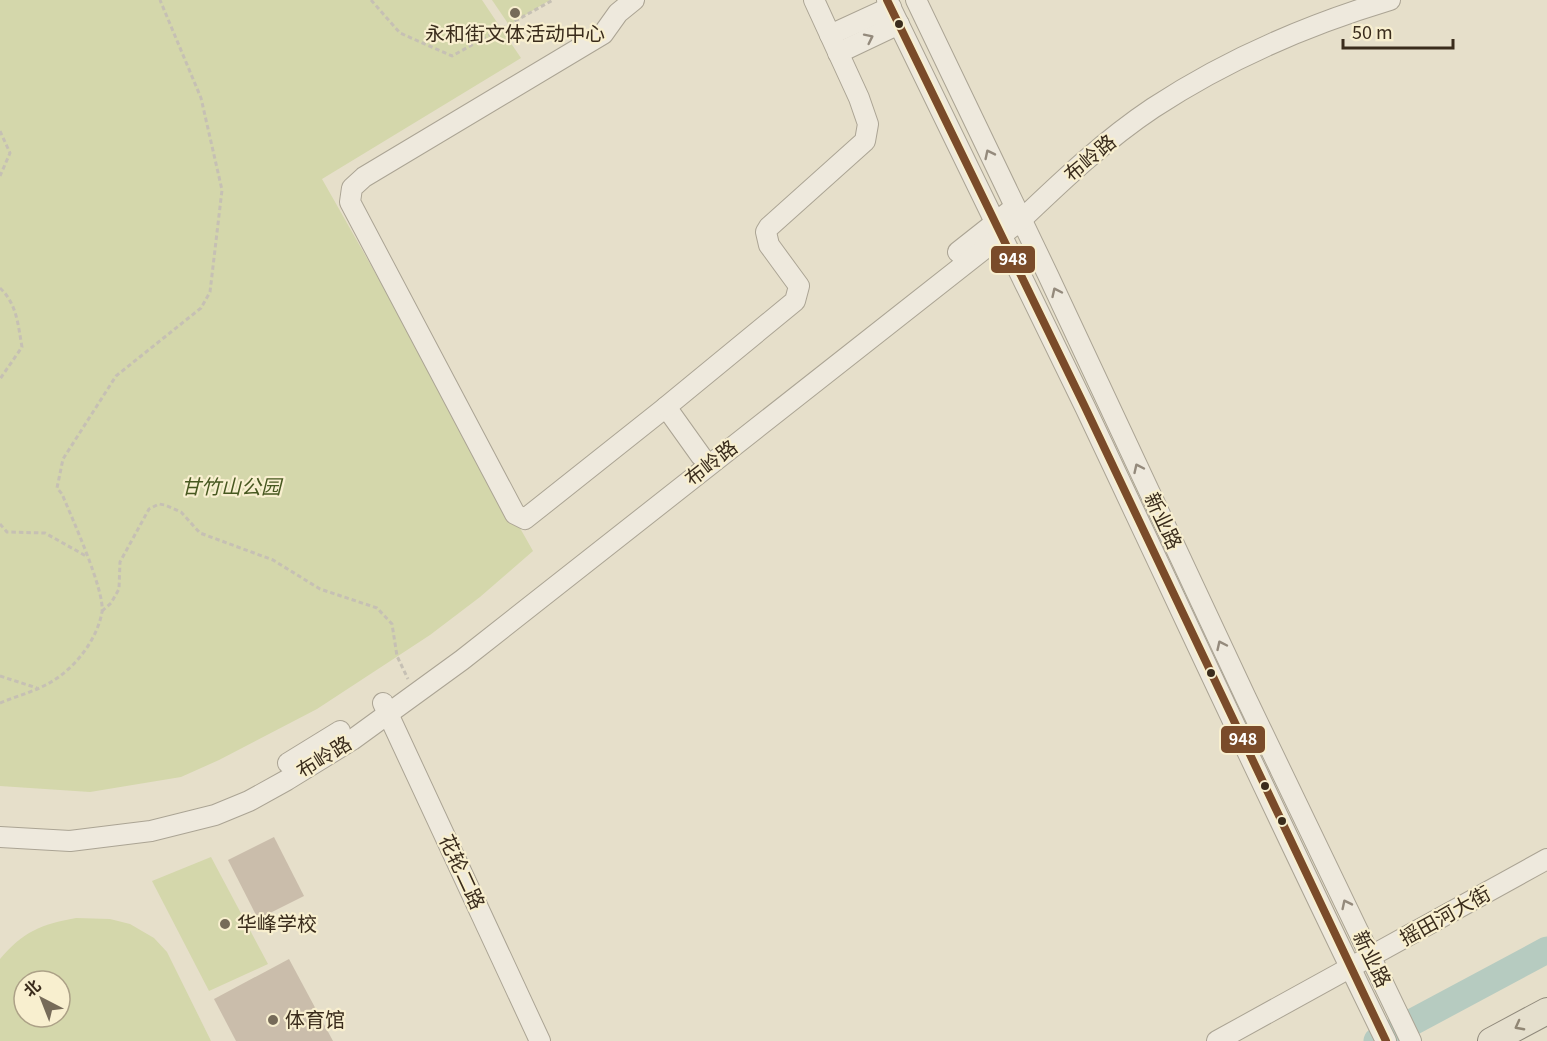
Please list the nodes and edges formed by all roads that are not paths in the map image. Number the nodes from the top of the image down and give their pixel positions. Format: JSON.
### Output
{"nodes":[{"id":1,"x":634,"y":0,"type":"edge"},
{"id":2,"x":814,"y":0,"type":"edge"},
{"id":3,"x":916,"y":0,"type":"edge"},
{"id":4,"x":1390,"y":0,"type":"edge"},
{"id":5,"x":892,"y":10,"type":"edge"},
{"id":6,"x":830,"y":35,"type":"junction"},
{"id":7,"x":838,"y":53,"type":"junction"},
{"id":8,"x":1018,"y":214,"type":"junction"},
{"id":9,"x":999,"y":228,"type":"junction"},
{"id":10,"x":666,"y":407,"type":"junction"},
{"id":11,"x":701,"y":456,"type":"junction"},
{"id":12,"x":386,"y":709,"type":"junction"},
{"id":13,"x":0,"y":823,"type":"edge"},
{"id":14,"x":0,"y":837,"type":"edge"},
{"id":15,"x":1547,"y":859,"type":"edge"},
{"id":16,"x":1373,"y":961,"type":"junction"},
{"id":17,"x":1353,"y":974,"type":"junction"},
{"id":18,"x":1547,"y":1011,"type":"edge"},
{"id":19,"x":540,"y":1041,"type":"edge"},
{"id":20,"x":1217,"y":1041,"type":"edge"},
{"id":21,"x":1386,"y":1041,"type":"edge"},
{"id":22,"x":1412,"y":1041,"type":"edge"},
{"id":23,"x":1491,"y":1041,"type":"edge"}],
"edges":[{"from":1,"to":10,"type":"street"},
{"from":2,"to":6,"type":"street"},
{"from":8,"to":3,"type":"street","name":"新业路","one_way":true},
{"from":4,"to":8,"type":"street","name":"布岭路"},
{"from":5,"to":6,"type":"street"},
{"from":7,"to":5,"type":"street","one_way":true},
{"from":5,"to":9,"type":"street","name":"新业路"},
{"from":6,"to":7,"type":"street"},
{"from":7,"to":10,"type":"street"},
{"from":8,"to":9,"type":"street","name":"布岭路"},
{"from":16,"to":8,"type":"street","name":"新业路","one_way":true},
{"from":9,"to":11,"type":"street","name":"布岭路"},
{"from":9,"to":12,"type":"street","name":"布岭路"},
{"from":9,"to":17,"type":"street","name":"新业路"},
{"from":10,"to":11,"type":"street"},
{"from":11,"to":12,"type":"street","name":"布岭路"},
{"from":12,"to":13,"type":"street","name":"布岭路"},
{"from":12,"to":14,"type":"street","name":"布岭路"},
{"from":12,"to":19,"type":"street","name":"花轮二路"},
{"from":15,"to":16,"type":"street","name":"摇田河大街"},
{"from":16,"to":17,"type":"street","name":"摇田河大街"},
{"from":16,"to":22,"type":"street","name":"新业路"},
{"from":17,"to":20,"type":"street","name":"摇田河大街"},
{"from":17,"to":21,"type":"street","name":"新业路"},
{"from":18,"to":23,"type":"main road","one_way":true}]}
